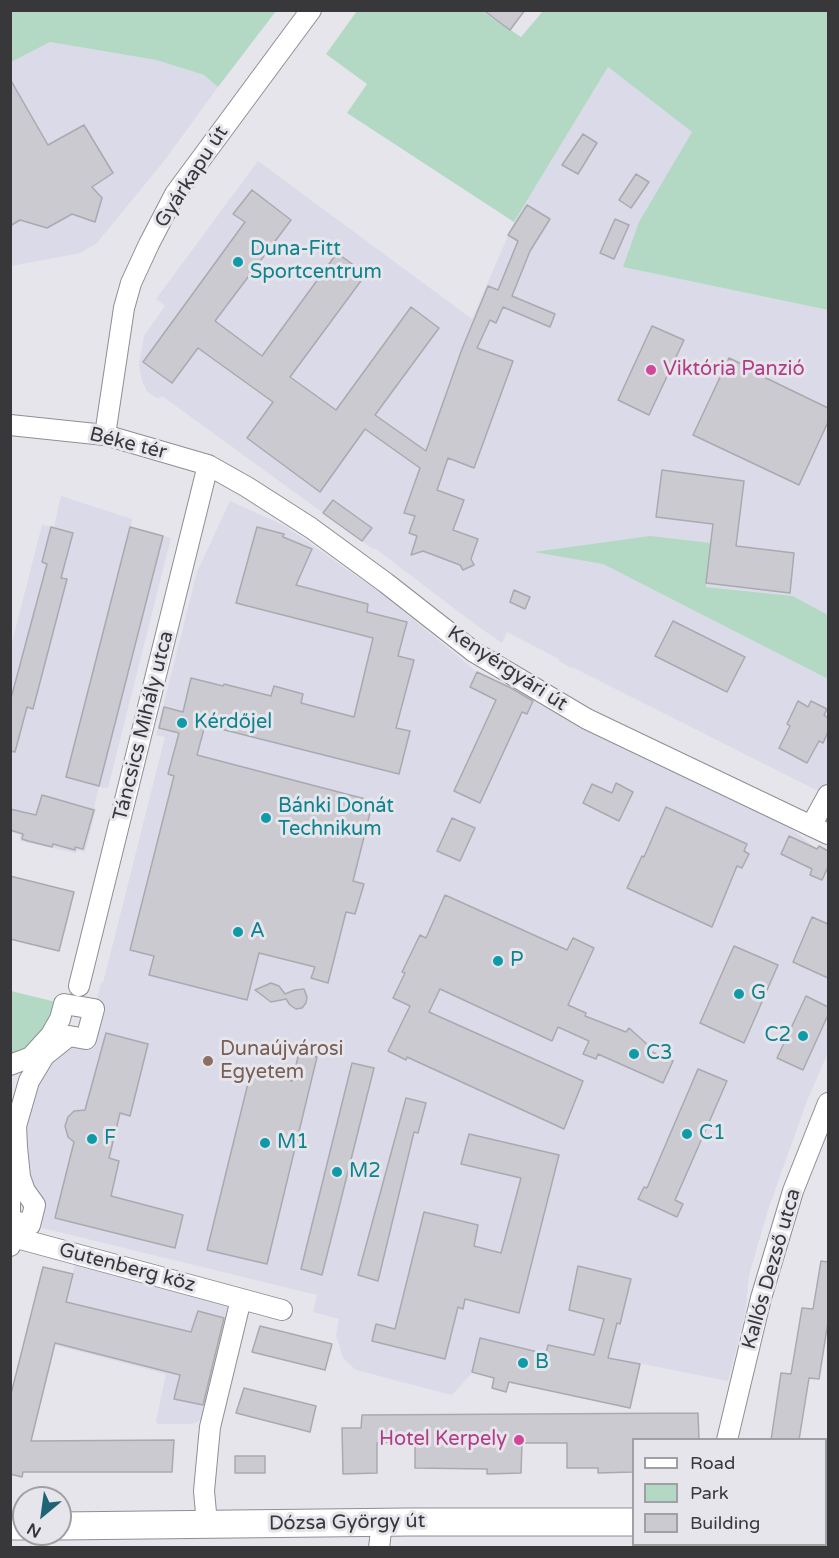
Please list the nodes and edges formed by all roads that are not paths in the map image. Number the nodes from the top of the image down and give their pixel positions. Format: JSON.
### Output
{"nodes":[{"id":1,"x":311,"y":10,"type":"edge"},
{"id":2,"x":10,"y":425,"type":"edge"},
{"id":3,"x":105,"y":435,"type":"junction"},
{"id":4,"x":207,"y":465,"type":"junction"},
{"id":5,"x":828,"y":795,"type":"edge"},
{"id":6,"x":820,"y":830,"type":"edge"},
{"id":7,"x":79,"y":986,"type":"dead end"},
{"id":8,"x":10,"y":1065,"type":"edge"},
{"id":9,"x":828,"y":1103,"type":"edge"},
{"id":10,"x":10,"y":1189,"type":"edge"},
{"id":11,"x":10,"y":1211,"type":"edge"},
{"id":12,"x":11,"y":1234,"type":"edge"},
{"id":13,"x":242,"y":1299,"type":"junction"},
{"id":14,"x":282,"y":1310,"type":"dead end"},
{"id":15,"x":728,"y":1438,"type":"edge"},
{"id":16,"x":632,"y":1522,"type":"edge"},
{"id":17,"x":207,"y":1524,"type":"junction"},
{"id":18,"x":72,"y":1526,"type":"edge"},
{"id":19,"x":380,"y":1535,"type":"edge"}],
"edges":[{"from":1,"to":3,"type":"street","name":"Gyárkapu út"},
{"from":2,"to":3,"type":"street","name":"Béke tér"},
{"from":3,"to":4,"type":"street","name":"Béke tér"},
{"from":4,"to":6,"type":"street","name":"Kenyérgyári út"},
{"from":4,"to":7,"type":"street","name":"Táncsics Mihály utca"},
{"from":5,"to":6,"type":"street"},
{"from":8,"to":12,"type":"street"},
{"from":9,"to":15,"type":"street","name":"Kallós Dezső utca"},
{"from":10,"to":11,"type":"street"},
{"from":12,"to":13,"type":"street","name":"Gutenberg köz"},
{"from":13,"to":14,"type":"street","name":"Gutenberg köz"},
{"from":13,"to":17,"type":"street"},
{"from":16,"to":19,"type":"street","name":"Dózsa György út"},
{"from":17,"to":18,"type":"street","name":"Dózsa György út"},
{"from":17,"to":19,"type":"street","name":"Dózsa György út"}]}
